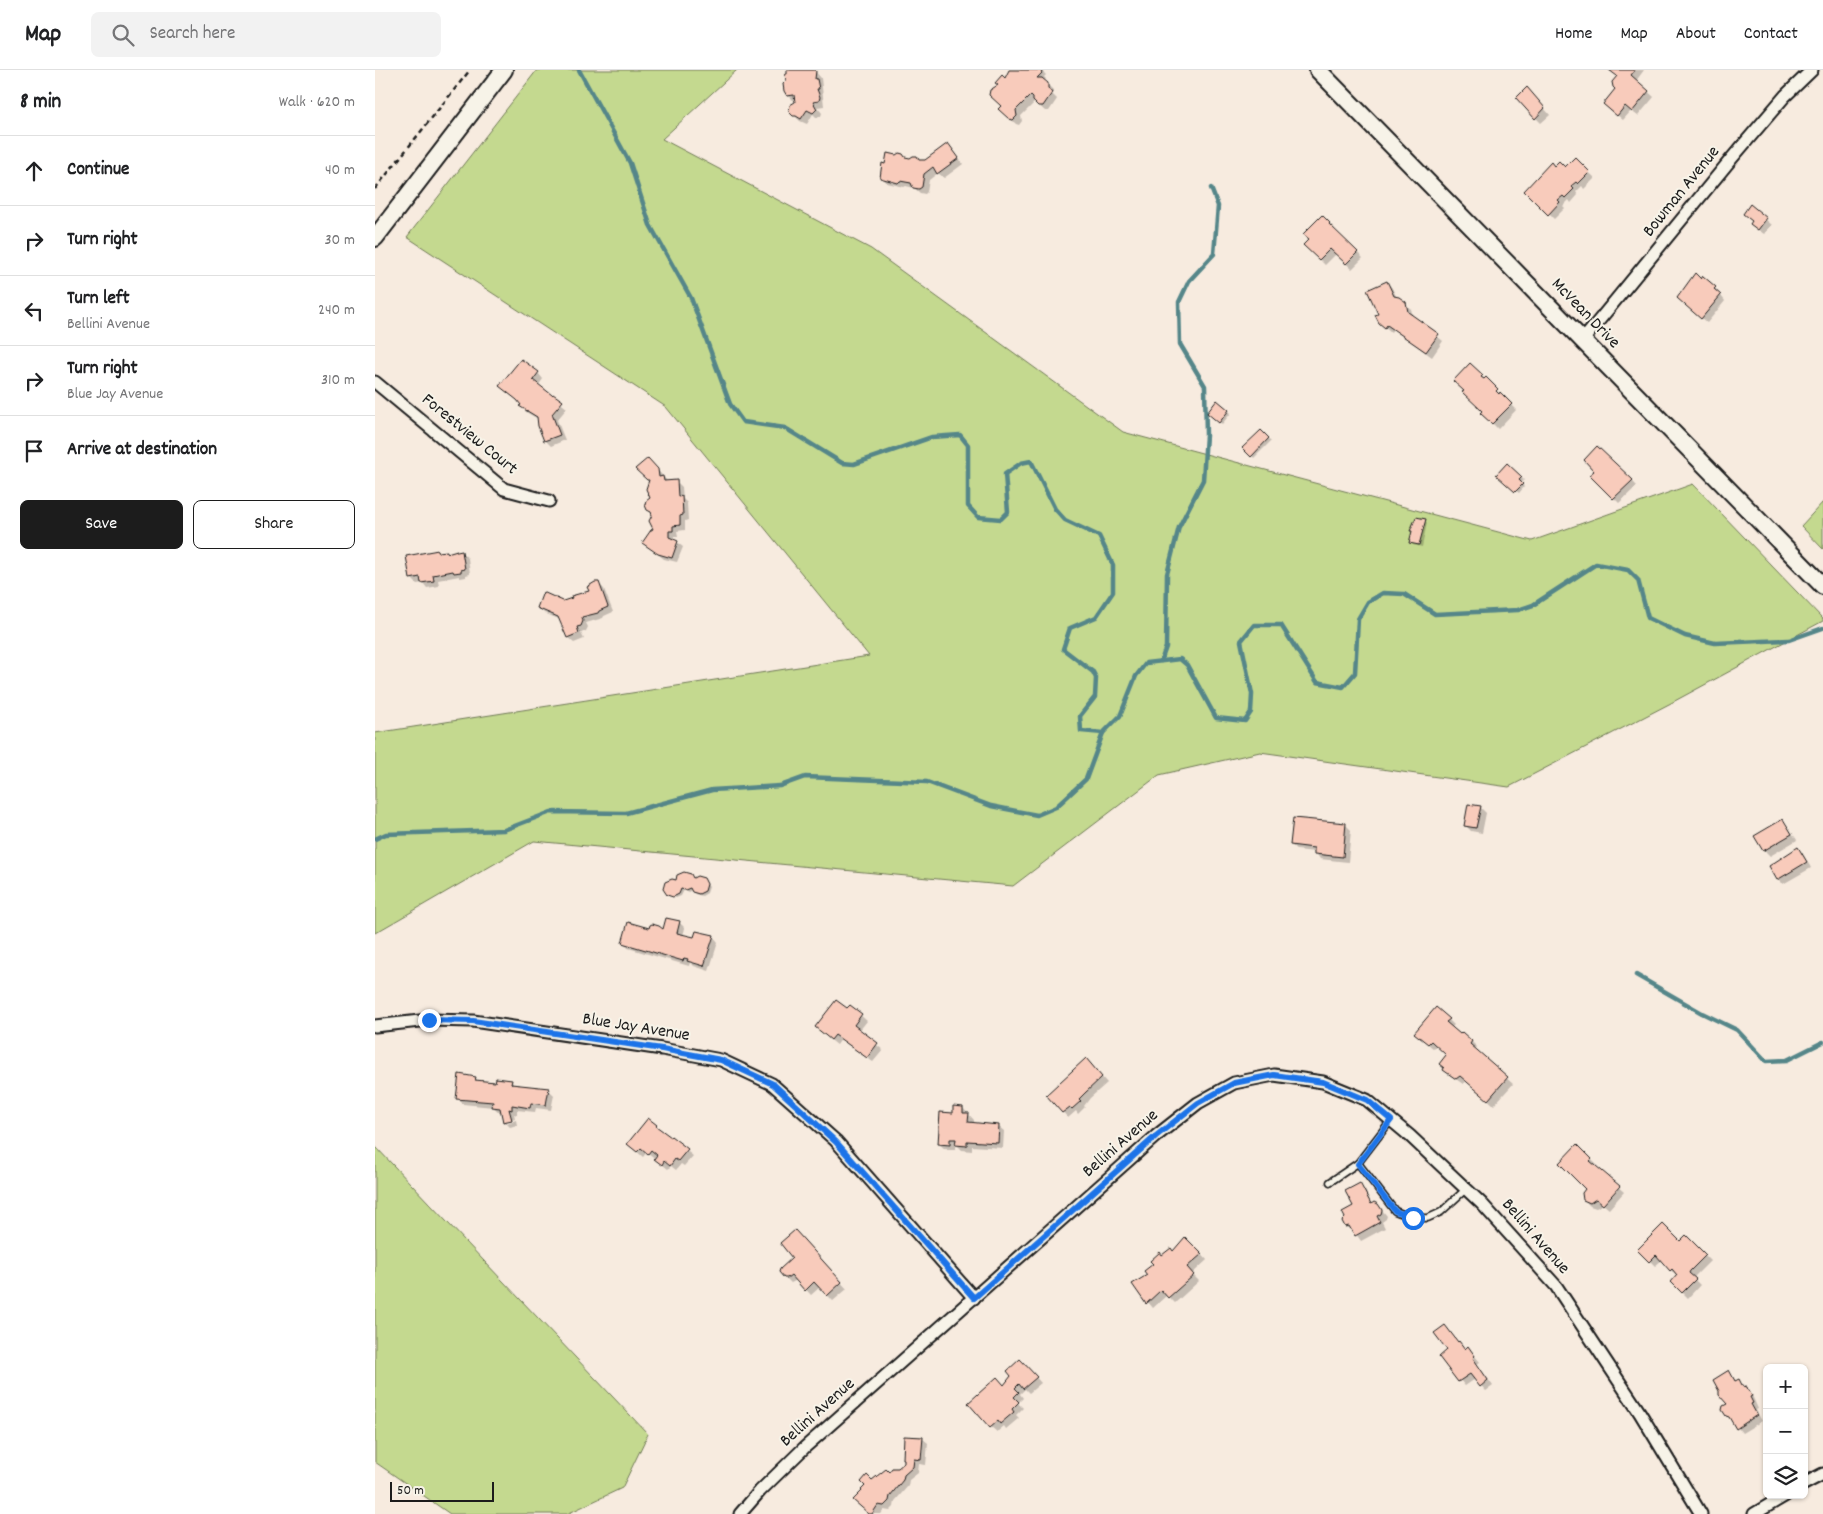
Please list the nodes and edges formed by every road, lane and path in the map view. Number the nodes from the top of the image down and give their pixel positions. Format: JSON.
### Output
{"nodes":[{"id":1,"x":470,"y":70,"type":"edge"},
{"id":2,"x":504,"y":70,"type":"edge"},
{"id":3,"x":1317,"y":70,"type":"edge"},
{"id":4,"x":1812,"y":70,"type":"edge"},
{"id":5,"x":375,"y":189,"type":"edge"},
{"id":6,"x":375,"y":238,"type":"edge"},
{"id":7,"x":1583,"y":340,"type":"junction"},
{"id":8,"x":375,"y":382,"type":"edge"},
{"id":9,"x":549,"y":501,"type":"dead end"},
{"id":10,"x":1823,"y":586,"type":"edge"},
{"id":11,"x":375,"y":1026,"type":"edge"},
{"id":12,"x":1391,"y":1120,"type":"junction"},
{"id":13,"x":1358,"y":1164,"type":"junction"},
{"id":14,"x":1330,"y":1182,"type":"dead end"},
{"id":15,"x":1467,"y":1189,"type":"junction"},
{"id":16,"x":974,"y":1298,"type":"junction"},
{"id":17,"x":1823,"y":1474,"type":"edge"},
{"id":18,"x":1808,"y":1482,"type":"edge"},
{"id":19,"x":1779,"y":1499,"type":"edge"},
{"id":20,"x":740,"y":1514,"type":"edge"},
{"id":21,"x":1701,"y":1514,"type":"edge"},
{"id":22,"x":1754,"y":1514,"type":"edge"}],
"edges":[{"from":1,"to":5,"type":"path"},
{"from":2,"to":6,"type":"main road"},
{"from":3,"to":7,"type":"main road","name":"McVean Drive"},
{"from":4,"to":7,"type":"street","name":"Bowman Avenue"},
{"from":7,"to":10,"type":"main road","name":"McVean Drive"},
{"from":8,"to":9,"type":"street","name":"Forestview Court"},
{"from":11,"to":16,"type":"street","name":"Blue Jay Avenue"},
{"from":12,"to":13,"type":"lane"},
{"from":12,"to":15,"type":"street","name":"Bellini Avenue"},
{"from":12,"to":16,"type":"street","name":"Bellini Avenue"},
{"from":13,"to":14,"type":"lane"},
{"from":13,"to":15,"type":"lane"},
{"from":15,"to":21,"type":"street","name":"Bellini Avenue"},
{"from":16,"to":20,"type":"street","name":"Bellini Avenue"},
{"from":17,"to":18,"type":"street"},
{"from":19,"to":22,"type":"street"}]}
